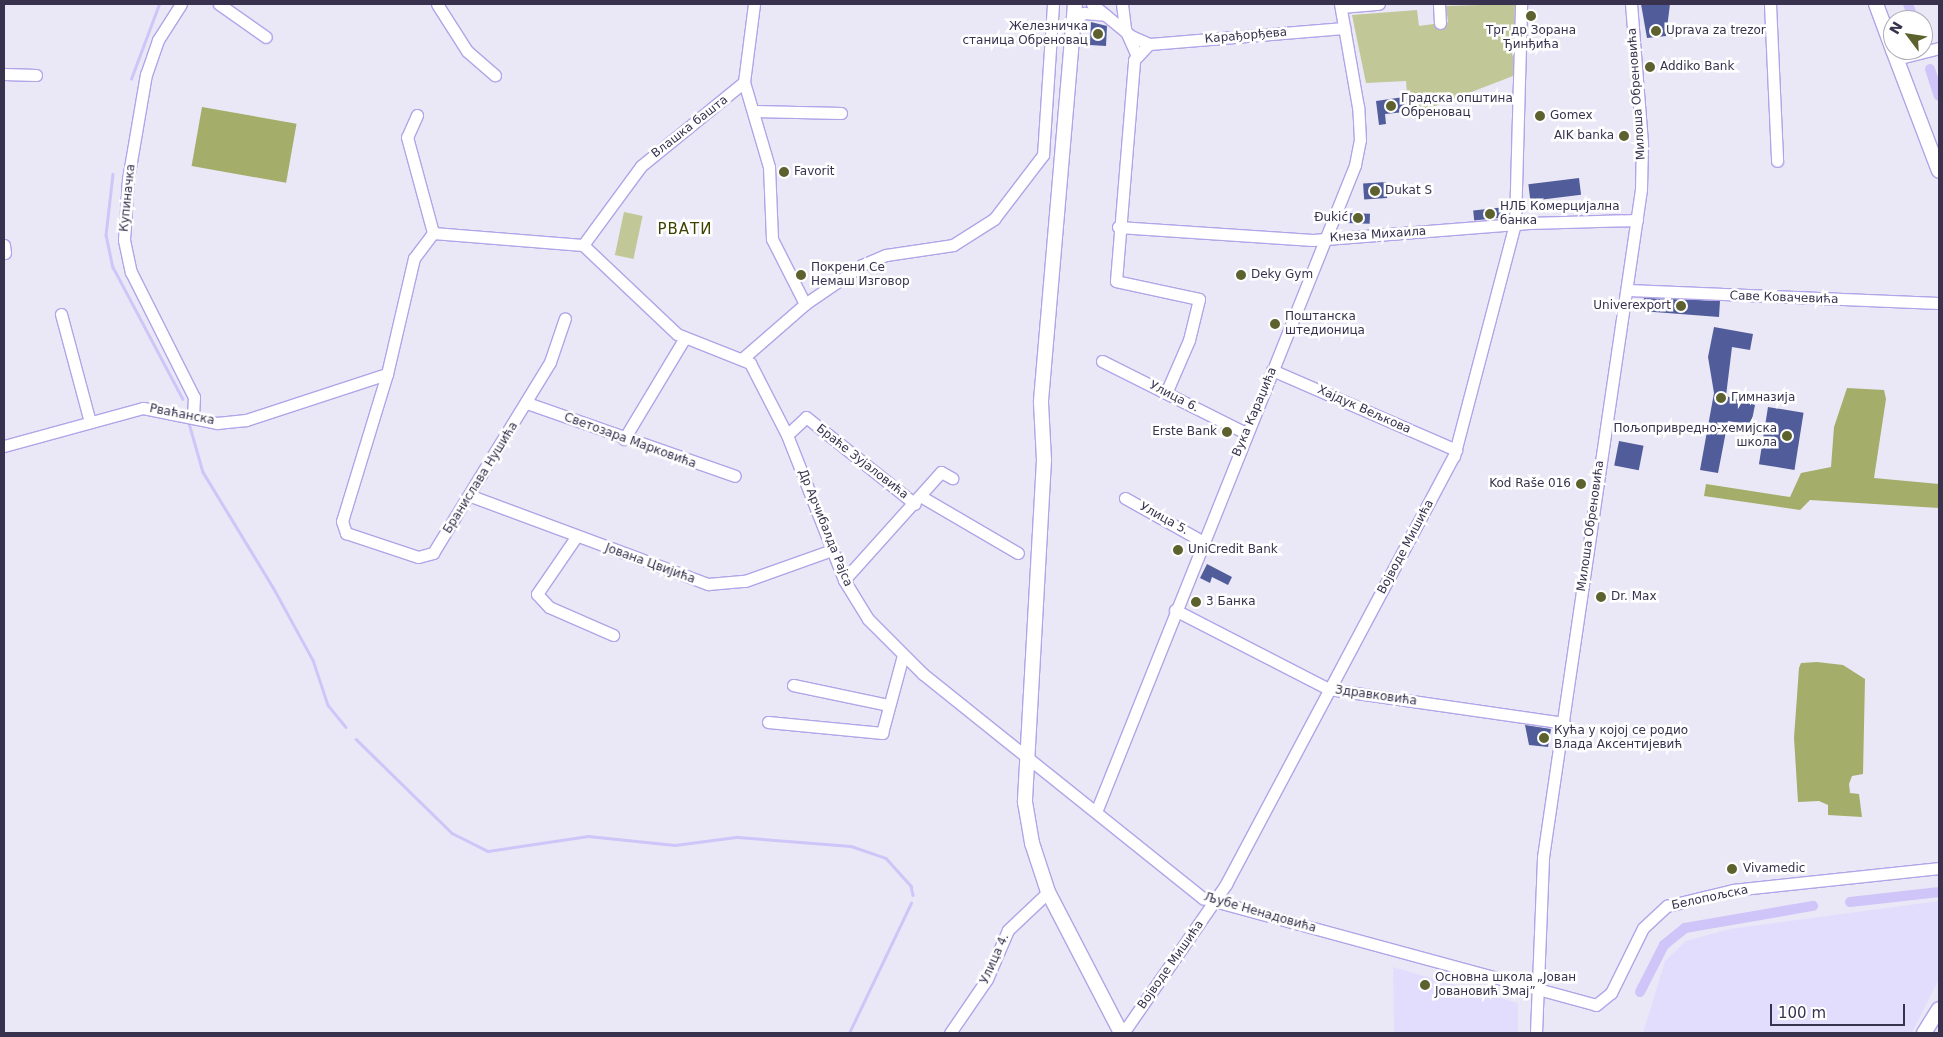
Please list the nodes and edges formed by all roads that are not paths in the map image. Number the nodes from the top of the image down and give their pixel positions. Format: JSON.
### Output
{"nodes":[{"id":1,"x":181,"y":4,"type":"edge"},
{"id":2,"x":218,"y":4,"type":"edge"},
{"id":3,"x":437,"y":4,"type":"edge"},
{"id":4,"x":754,"y":4,"type":"edge"},
{"id":5,"x":1053,"y":4,"type":"edge"},
{"id":6,"x":1075,"y":4,"type":"edge"},
{"id":7,"x":1111,"y":4,"type":"edge"},
{"id":8,"x":1122,"y":4,"type":"edge"},
{"id":9,"x":1379,"y":4,"type":"edge"},
{"id":10,"x":1440,"y":4,"type":"edge"},
{"id":11,"x":1522,"y":4,"type":"edge"},
{"id":12,"x":1631,"y":4,"type":"edge"},
{"id":13,"x":1770,"y":4,"type":"edge"},
{"id":14,"x":1876,"y":4,"type":"edge"},
{"id":15,"x":1341,"y":6,"type":"edge"},
{"id":16,"x":1098,"y":8,"type":"edge"},
{"id":17,"x":1074,"y":19,"type":"junction"},
{"id":18,"x":1440,"y":23,"type":"dead end"},
{"id":19,"x":1883,"y":23,"type":"edge"},
{"id":20,"x":1344,"y":28,"type":"junction"},
{"id":21,"x":1126,"y":33,"type":"junction"},
{"id":22,"x":266,"y":37,"type":"dead end"},
{"id":23,"x":1149,"y":44,"type":"junction"},
{"id":24,"x":1136,"y":56,"type":"junction"},
{"id":25,"x":1897,"y":60,"type":"edge"},
{"id":26,"x":4,"y":74,"type":"edge"},
{"id":27,"x":36,"y":75,"type":"dead end"},
{"id":28,"x":495,"y":75,"type":"dead end"},
{"id":29,"x":744,"y":82,"type":"junction"},
{"id":30,"x":754,"y":110,"type":"junction"},
{"id":31,"x":841,"y":113,"type":"dead end"},
{"id":32,"x":418,"y":114,"type":"dead end"},
{"id":33,"x":1777,"y":161,"type":"dead end"},
{"id":34,"x":1939,"y":171,"type":"edge"},
{"id":35,"x":1637,"y":220,"type":"junction"},
{"id":36,"x":1516,"y":224,"type":"junction"},
{"id":37,"x":1118,"y":227,"type":"junction"},
{"id":38,"x":433,"y":233,"type":"junction"},
{"id":39,"x":1327,"y":239,"type":"junction"},
{"id":40,"x":583,"y":245,"type":"junction"},
{"id":41,"x":1628,"y":290,"type":"junction"},
{"id":42,"x":1939,"y":303,"type":"edge"},
{"id":43,"x":805,"y":304,"type":"junction"},
{"id":44,"x":61,"y":314,"type":"dead end"},
{"id":45,"x":565,"y":318,"type":"dead end"},
{"id":46,"x":684,"y":339,"type":"junction"},
{"id":47,"x":742,"y":359,"type":"junction"},
{"id":48,"x":1102,"y":361,"type":"dead end"},
{"id":49,"x":1272,"y":370,"type":"junction"},
{"id":50,"x":387,"y":374,"type":"junction"},
{"id":51,"x":1166,"y":393,"type":"junction"},
{"id":52,"x":527,"y":403,"type":"junction"},
{"id":53,"x":193,"y":417,"type":"junction"},
{"id":54,"x":90,"y":422,"type":"junction"},
{"id":55,"x":1246,"y":433,"type":"junction"},
{"id":56,"x":787,"y":436,"type":"junction"},
{"id":57,"x":624,"y":439,"type":"junction"},
{"id":58,"x":4,"y":446,"type":"edge"},
{"id":59,"x":1456,"y":450,"type":"junction"},
{"id":60,"x":735,"y":476,"type":"dead end"},
{"id":61,"x":952,"y":478,"type":"dead end"},
{"id":62,"x":471,"y":496,"type":"junction"},
{"id":63,"x":1125,"y":498,"type":"dead end"},
{"id":64,"x":918,"y":500,"type":"junction"},
{"id":65,"x":576,"y":538,"type":"junction"},
{"id":66,"x":1202,"y":541,"type":"junction"},
{"id":67,"x":832,"y":550,"type":"junction"},
{"id":68,"x":1018,"y":553,"type":"dead end"},
{"id":69,"x":844,"y":580,"type":"junction"},
{"id":70,"x":1175,"y":610,"type":"junction"},
{"id":71,"x":613,"y":635,"type":"dead end"},
{"id":72,"x":903,"y":655,"type":"junction"},
{"id":73,"x":793,"y":685,"type":"dead end"},
{"id":74,"x":1329,"y":689,"type":"junction"},
{"id":75,"x":889,"y":705,"type":"junction"},
{"id":76,"x":768,"y":722,"type":"dead end"},
{"id":77,"x":1564,"y":724,"type":"junction"},
{"id":78,"x":1026,"y":757,"type":"junction"},
{"id":79,"x":1096,"y":812,"type":"junction"},
{"id":80,"x":1939,"y":868,"type":"edge"},
{"id":81,"x":1048,"y":892,"type":"junction"},
{"id":82,"x":1215,"y":901,"type":"junction"},
{"id":83,"x":1536,"y":988,"type":"junction"},
{"id":84,"x":1939,"y":1009,"type":"edge"},
{"id":85,"x":950,"y":1033,"type":"edge"},
{"id":86,"x":1122,"y":1033,"type":"edge"},
{"id":87,"x":1536,"y":1033,"type":"edge"},
{"id":88,"x":1924,"y":1033,"type":"edge"}],
"edges":[{"from":1,"to":53,"type":"street","name":"Купиначка"},
{"from":2,"to":22,"type":"street"},
{"from":3,"to":28,"type":"street"},
{"from":4,"to":29,"type":"street"},
{"from":5,"to":43,"type":"street"},
{"from":6,"to":17,"type":"main road"},
{"from":7,"to":16,"type":"street"},
{"from":8,"to":21,"type":"street"},
{"from":9,"to":15,"type":"street"},
{"from":10,"to":18,"type":"street"},
{"from":11,"to":36,"type":"street","name":"Војводе Мишића"},
{"from":12,"to":35,"type":"street","name":"Милоша Обреновића"},
{"from":13,"to":33,"type":"street"},
{"from":14,"to":19,"type":"main road"},
{"from":15,"to":20,"type":"street","name":"Вука Караџића"},
{"from":16,"to":17,"type":"street"},
{"from":16,"to":21,"type":"street"},
{"from":17,"to":78,"type":"main road"},
{"from":20,"to":23,"type":"street","name":"Карађорђева"},
{"from":20,"to":39,"type":"street","name":"Вука Караџића"},
{"from":21,"to":23,"type":"street"},
{"from":21,"to":24,"type":"street"},
{"from":23,"to":24,"type":"street"},
{"from":24,"to":37,"type":"street"},
{"from":25,"to":34,"type":"main road"},
{"from":26,"to":27,"type":"street"},
{"from":29,"to":30,"type":"street"},
{"from":29,"to":40,"type":"street","name":"Влашка башта"},
{"from":30,"to":31,"type":"street"},
{"from":30,"to":43,"type":"street"},
{"from":32,"to":38,"type":"street"},
{"from":35,"to":36,"type":"street","name":"Кнеза Михаила"},
{"from":35,"to":41,"type":"street","name":"Милоша Обреновића"},
{"from":36,"to":39,"type":"street","name":"Кнеза Михаила"},
{"from":36,"to":59,"type":"street","name":"Војводе Мишића"},
{"from":37,"to":39,"type":"street","name":"Кнеза Михаила"},
{"from":37,"to":51,"type":"street"},
{"from":38,"to":40,"type":"street"},
{"from":38,"to":50,"type":"street"},
{"from":39,"to":49,"type":"street","name":"Вука Караџића"},
{"from":40,"to":46,"type":"street"},
{"from":41,"to":42,"type":"street","name":"Саве Ковачевића"},
{"from":41,"to":77,"type":"street","name":"Милоша Обреновића"},
{"from":43,"to":47,"type":"street"},
{"from":44,"to":54,"type":"street"},
{"from":45,"to":52,"type":"street","name":"Бранислава Нушића"},
{"from":46,"to":47,"type":"street"},
{"from":46,"to":57,"type":"street"},
{"from":47,"to":56,"type":"street","name":"Др Арчибалда Рајса"},
{"from":48,"to":51,"type":"street","name":"Улица 6."},
{"from":49,"to":55,"type":"street","name":"Вука Караџића"},
{"from":49,"to":59,"type":"street","name":"Хајдук Вељкова"},
{"from":50,"to":53,"type":"street","name":"Рваћанска"},
{"from":50,"to":62,"type":"street","name":"Бранислава Нушића"},
{"from":51,"to":55,"type":"street","name":"Улица 6."},
{"from":52,"to":57,"type":"street","name":"Светозара Марковића"},
{"from":52,"to":62,"type":"street","name":"Бранислава Нушића"},
{"from":53,"to":54,"type":"street","name":"Рваћанска"},
{"from":54,"to":58,"type":"street","name":"Рваћанска"},
{"from":55,"to":66,"type":"street","name":"Вука Караџића"},
{"from":56,"to":64,"type":"street","name":"Браће Зујаловића"},
{"from":56,"to":67,"type":"street","name":"Др Арчибалда Рајса"},
{"from":57,"to":60,"type":"street","name":"Светозара Марковића"},
{"from":59,"to":74,"type":"street","name":"Војводе Мишића"},
{"from":61,"to":64,"type":"street","name":"Браће Зујаловића"},
{"from":62,"to":65,"type":"street","name":"Јована Цвијића"},
{"from":63,"to":66,"type":"street","name":"Улица 5."},
{"from":64,"to":68,"type":"street","name":"Браће Зујаловића"},
{"from":64,"to":69,"type":"street","name":"Браће Зујаловића"},
{"from":65,"to":67,"type":"street","name":"Јована Цвијића"},
{"from":65,"to":71,"type":"street"},
{"from":66,"to":70,"type":"street","name":"Вука Караџића"},
{"from":67,"to":69,"type":"street","name":"Др Арчибалда Рајса"},
{"from":69,"to":72,"type":"street","name":"Др Арчибалда Рајса"},
{"from":70,"to":74,"type":"street","name":"Здравковића"},
{"from":70,"to":79,"type":"street","name":"Вука Караџића"},
{"from":72,"to":75,"type":"street"},
{"from":72,"to":78,"type":"street","name":"Др Арчибалда Рајса"},
{"from":73,"to":75,"type":"street"},
{"from":74,"to":77,"type":"street","name":"Здравковића"},
{"from":74,"to":82,"type":"street","name":"Војводе Мишића"},
{"from":75,"to":76,"type":"street"},
{"from":77,"to":83,"type":"street","name":"Милоша Обреновића"},
{"from":78,"to":79,"type":"street","name":"Љубе Ненадовића"},
{"from":78,"to":81,"type":"main road"},
{"from":79,"to":82,"type":"street","name":"Љубе Ненадовића"},
{"from":80,"to":83,"type":"street","name":"Белопољска"},
{"from":81,"to":85,"type":"street","name":"Улица 4."},
{"from":81,"to":86,"type":"main road"},
{"from":82,"to":83,"type":"street","name":"Љубе Ненадовића"},
{"from":82,"to":86,"type":"street","name":"Војводе Мишића"},
{"from":83,"to":87,"type":"street","name":"Милоша Обреновића"},
{"from":84,"to":88,"type":"main road"}]}
